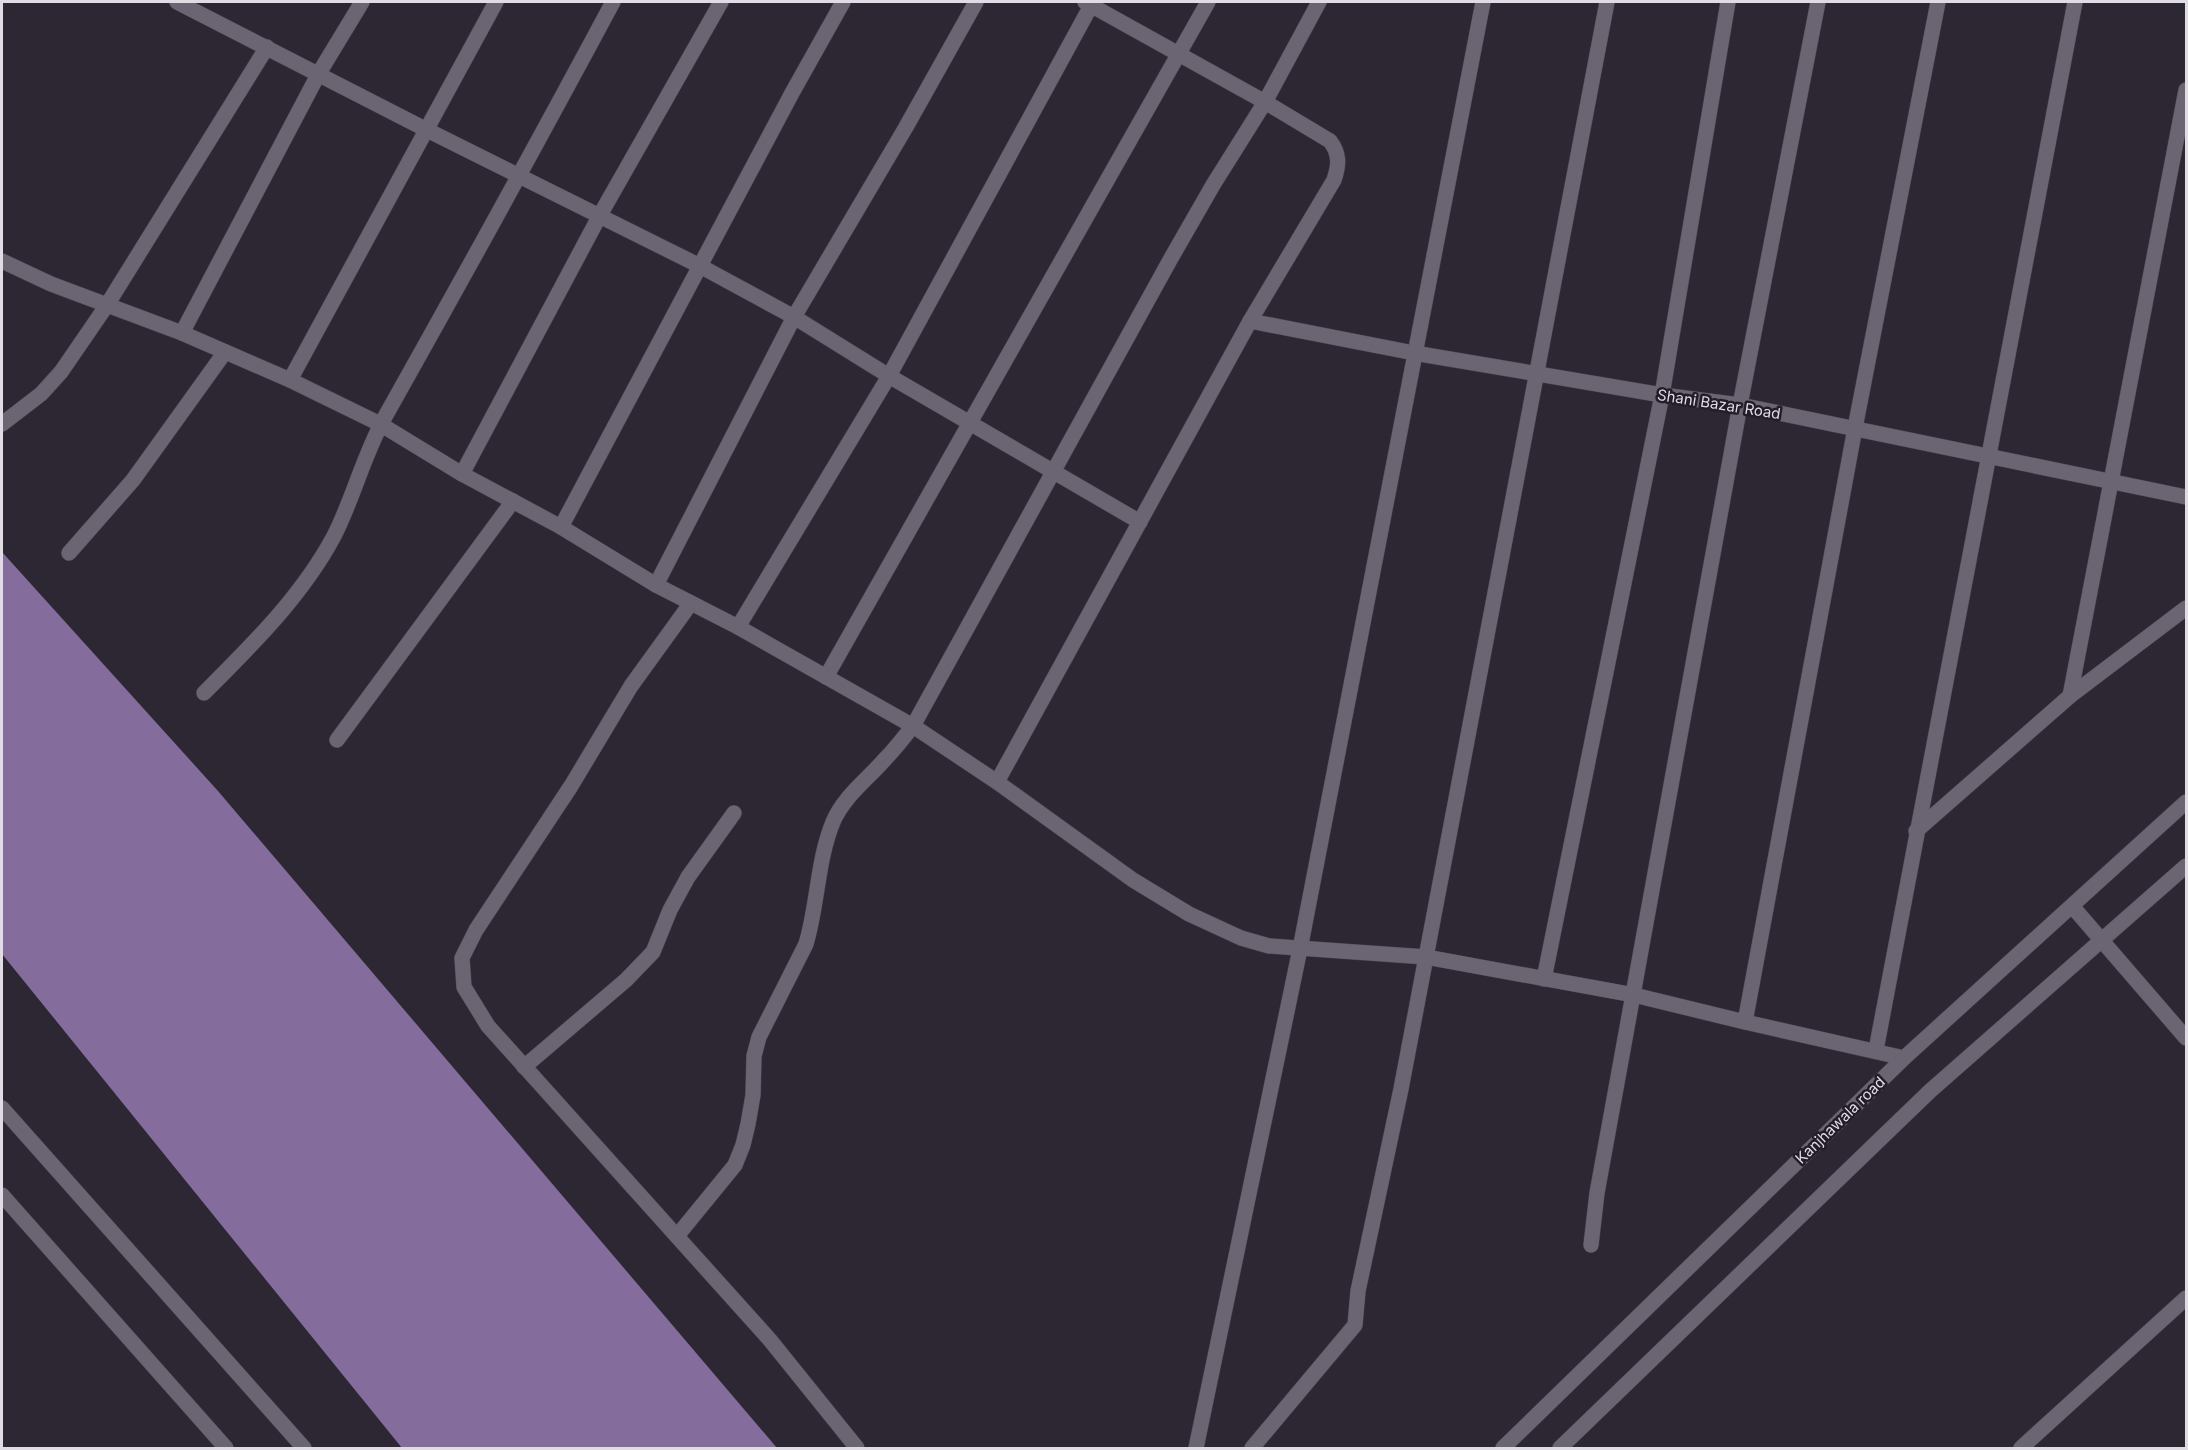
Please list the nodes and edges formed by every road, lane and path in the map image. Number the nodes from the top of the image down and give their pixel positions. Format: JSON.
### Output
{"nodes":[{"id":1,"x":177,"y":2,"type":"edge"},
{"id":2,"x":362,"y":2,"type":"edge"},
{"id":3,"x":496,"y":2,"type":"edge"},
{"id":4,"x":613,"y":2,"type":"edge"},
{"id":5,"x":722,"y":2,"type":"edge"},
{"id":6,"x":843,"y":2,"type":"edge"},
{"id":7,"x":976,"y":2,"type":"edge"},
{"id":8,"x":1208,"y":2,"type":"edge"},
{"id":9,"x":1318,"y":2,"type":"edge"},
{"id":10,"x":1483,"y":2,"type":"edge"},
{"id":11,"x":1607,"y":2,"type":"edge"},
{"id":12,"x":1728,"y":2,"type":"edge"},
{"id":13,"x":1818,"y":2,"type":"edge"},
{"id":14,"x":1938,"y":2,"type":"edge"},
{"id":15,"x":2075,"y":2,"type":"edge"},
{"id":16,"x":1090,"y":3,"type":"edge"},
{"id":17,"x":267,"y":48,"type":"junction"},
{"id":18,"x":1179,"y":54,"type":"junction"},
{"id":19,"x":319,"y":73,"type":"junction"},
{"id":20,"x":2187,"y":90,"type":"edge"},
{"id":21,"x":1265,"y":102,"type":"junction"},
{"id":22,"x":425,"y":129,"type":"junction"},
{"id":23,"x":520,"y":175,"type":"junction"},
{"id":24,"x":600,"y":215,"type":"junction"},
{"id":25,"x":2,"y":261,"type":"edge"},
{"id":26,"x":700,"y":266,"type":"junction"},
{"id":27,"x":107,"y":305,"type":"junction"},
{"id":28,"x":794,"y":317,"type":"junction"},
{"id":29,"x":1250,"y":321,"type":"junction"},
{"id":30,"x":182,"y":333,"type":"junction"},
{"id":31,"x":225,"y":352,"type":"junction"},
{"id":32,"x":1414,"y":353,"type":"junction"},
{"id":33,"x":1536,"y":372,"type":"junction"},
{"id":34,"x":889,"y":376,"type":"junction"},
{"id":35,"x":290,"y":380,"type":"junction"},
{"id":36,"x":1662,"y":395,"type":"junction"},
{"id":37,"x":1740,"y":405,"type":"junction"},
{"id":38,"x":970,"y":423,"type":"junction"},
{"id":39,"x":2,"y":424,"type":"edge"},
{"id":40,"x":380,"y":424,"type":"junction"},
{"id":41,"x":1855,"y":428,"type":"junction"},
{"id":42,"x":1989,"y":457,"type":"junction"},
{"id":43,"x":1053,"y":471,"type":"junction"},
{"id":44,"x":462,"y":474,"type":"junction"},
{"id":45,"x":2111,"y":481,"type":"junction"},
{"id":46,"x":2187,"y":497,"type":"edge"},
{"id":47,"x":513,"y":501,"type":"junction"},
{"id":48,"x":1140,"y":522,"type":"junction"},
{"id":49,"x":561,"y":527,"type":"junction"},
{"id":50,"x":69,"y":553,"type":"dead end"},
{"id":51,"x":656,"y":585,"type":"junction"},
{"id":52,"x":691,"y":603,"type":"junction"},
{"id":53,"x":2187,"y":608,"type":"edge"},
{"id":54,"x":738,"y":627,"type":"junction"},
{"id":55,"x":826,"y":677,"type":"junction"},
{"id":56,"x":204,"y":693,"type":"dead end"},
{"id":57,"x":2070,"y":696,"type":"junction"},
{"id":58,"x":913,"y":726,"type":"junction"},
{"id":59,"x":338,"y":740,"type":"dead end"},
{"id":60,"x":997,"y":782,"type":"junction"},
{"id":61,"x":2187,"y":802,"type":"edge"},
{"id":62,"x":734,"y":813,"type":"dead end"},
{"id":63,"x":1916,"y":831,"type":"junction"},
{"id":64,"x":2187,"y":866,"type":"edge"},
{"id":65,"x":2073,"y":906,"type":"junction"},
{"id":66,"x":2102,"y":940,"type":"junction"},
{"id":67,"x":1300,"y":948,"type":"junction"},
{"id":68,"x":1426,"y":957,"type":"junction"},
{"id":69,"x":1544,"y":979,"type":"junction"},
{"id":70,"x":1634,"y":995,"type":"junction"},
{"id":71,"x":1745,"y":1022,"type":"junction"},
{"id":72,"x":2187,"y":1038,"type":"edge"},
{"id":73,"x":1876,"y":1050,"type":"junction"},
{"id":74,"x":1904,"y":1058,"type":"junction"},
{"id":75,"x":524,"y":1067,"type":"junction"},
{"id":76,"x":2,"y":1108,"type":"edge"},
{"id":77,"x":2,"y":1196,"type":"edge"},
{"id":78,"x":677,"y":1236,"type":"junction"},
{"id":79,"x":1591,"y":1245,"type":"dead end"},
{"id":80,"x":2187,"y":1299,"type":"edge"},
{"id":81,"x":226,"y":1449,"type":"edge"},
{"id":82,"x":304,"y":1449,"type":"edge"},
{"id":83,"x":857,"y":1449,"type":"edge"},
{"id":84,"x":1196,"y":1449,"type":"edge"},
{"id":85,"x":1252,"y":1449,"type":"edge"},
{"id":86,"x":1503,"y":1449,"type":"edge"},
{"id":87,"x":1560,"y":1449,"type":"edge"},
{"id":88,"x":2021,"y":1449,"type":"edge"}],
"edges":[{"from":1,"to":17,"type":"street"},
{"from":2,"to":19,"type":"street"},
{"from":3,"to":22,"type":"street"},
{"from":4,"to":23,"type":"street"},
{"from":5,"to":24,"type":"street"},
{"from":6,"to":26,"type":"street"},
{"from":7,"to":28,"type":"street"},
{"from":8,"to":18,"type":"street"},
{"from":9,"to":21,"type":"street"},
{"from":10,"to":32,"type":"street"},
{"from":11,"to":33,"type":"street"},
{"from":12,"to":36,"type":"street"},
{"from":13,"to":37,"type":"street"},
{"from":14,"to":41,"type":"street"},
{"from":15,"to":42,"type":"street"},
{"from":16,"to":18,"type":"street"},
{"from":16,"to":34,"type":"street"},
{"from":17,"to":19,"type":"street"},
{"from":17,"to":27,"type":"street"},
{"from":18,"to":21,"type":"street"},
{"from":18,"to":38,"type":"street"},
{"from":19,"to":22,"type":"street"},
{"from":19,"to":30,"type":"street"},
{"from":20,"to":45,"type":"street"},
{"from":21,"to":29,"type":"street"},
{"from":21,"to":43,"type":"street"},
{"from":22,"to":23,"type":"street"},
{"from":22,"to":35,"type":"street"},
{"from":23,"to":24,"type":"street"},
{"from":23,"to":40,"type":"street"},
{"from":24,"to":26,"type":"street"},
{"from":24,"to":44,"type":"street"},
{"from":25,"to":27,"type":"street"},
{"from":26,"to":28,"type":"street"},
{"from":26,"to":49,"type":"street"},
{"from":27,"to":30,"type":"street"},
{"from":27,"to":39,"type":"street"},
{"from":28,"to":34,"type":"street"},
{"from":28,"to":51,"type":"street"},
{"from":29,"to":32,"type":"street","name":"Shani Bazar Road"},
{"from":29,"to":48,"type":"street"},
{"from":30,"to":31,"type":"street"},
{"from":31,"to":35,"type":"street"},
{"from":31,"to":50,"type":"street"},
{"from":32,"to":33,"type":"street","name":"Shani Bazar Road"},
{"from":32,"to":67,"type":"street"},
{"from":33,"to":36,"type":"street","name":"Shani Bazar Road"},
{"from":33,"to":68,"type":"street"},
{"from":34,"to":38,"type":"street"},
{"from":34,"to":54,"type":"street"},
{"from":35,"to":40,"type":"street"},
{"from":36,"to":37,"type":"street","name":"Shani Bazar Road"},
{"from":36,"to":69,"type":"street"},
{"from":37,"to":41,"type":"street","name":"Shani Bazar Road"},
{"from":37,"to":70,"type":"street"},
{"from":38,"to":43,"type":"street"},
{"from":38,"to":55,"type":"street"},
{"from":40,"to":44,"type":"street"},
{"from":40,"to":56,"type":"street"},
{"from":41,"to":42,"type":"street","name":"Shani Bazar Road"},
{"from":41,"to":71,"type":"street"},
{"from":42,"to":45,"type":"street","name":"Shani Bazar Road"},
{"from":42,"to":63,"type":"street"},
{"from":43,"to":48,"type":"street"},
{"from":43,"to":58,"type":"street"},
{"from":44,"to":47,"type":"street"},
{"from":45,"to":46,"type":"street","name":"Shani Bazar Road"},
{"from":45,"to":57,"type":"street"},
{"from":47,"to":49,"type":"street"},
{"from":47,"to":59,"type":"street"},
{"from":48,"to":60,"type":"street"},
{"from":49,"to":51,"type":"street"},
{"from":51,"to":52,"type":"street"},
{"from":52,"to":54,"type":"street"},
{"from":52,"to":75,"type":"street"},
{"from":53,"to":57,"type":"street"},
{"from":54,"to":55,"type":"street"},
{"from":55,"to":58,"type":"street"},
{"from":57,"to":63,"type":"street"},
{"from":58,"to":60,"type":"street"},
{"from":58,"to":78,"type":"street"},
{"from":60,"to":67,"type":"street"},
{"from":61,"to":65,"type":"street","name":"Kanjhawala road"},
{"from":62,"to":75,"type":"street"},
{"from":63,"to":73,"type":"street"},
{"from":64,"to":66,"type":"street"},
{"from":65,"to":66,"type":"street"},
{"from":65,"to":74,"type":"street","name":"Kanjhawala road"},
{"from":66,"to":72,"type":"street"},
{"from":66,"to":87,"type":"street"},
{"from":67,"to":68,"type":"street"},
{"from":67,"to":84,"type":"street"},
{"from":68,"to":69,"type":"street"},
{"from":68,"to":85,"type":"street"},
{"from":69,"to":70,"type":"street"},
{"from":70,"to":71,"type":"street"},
{"from":70,"to":79,"type":"street"},
{"from":71,"to":73,"type":"street"},
{"from":73,"to":74,"type":"street"},
{"from":74,"to":86,"type":"street","name":"Kanjhawala road"},
{"from":75,"to":78,"type":"street"},
{"from":76,"to":82,"type":"street"},
{"from":77,"to":81,"type":"street"},
{"from":78,"to":83,"type":"street"},
{"from":80,"to":88,"type":"street"}]}
